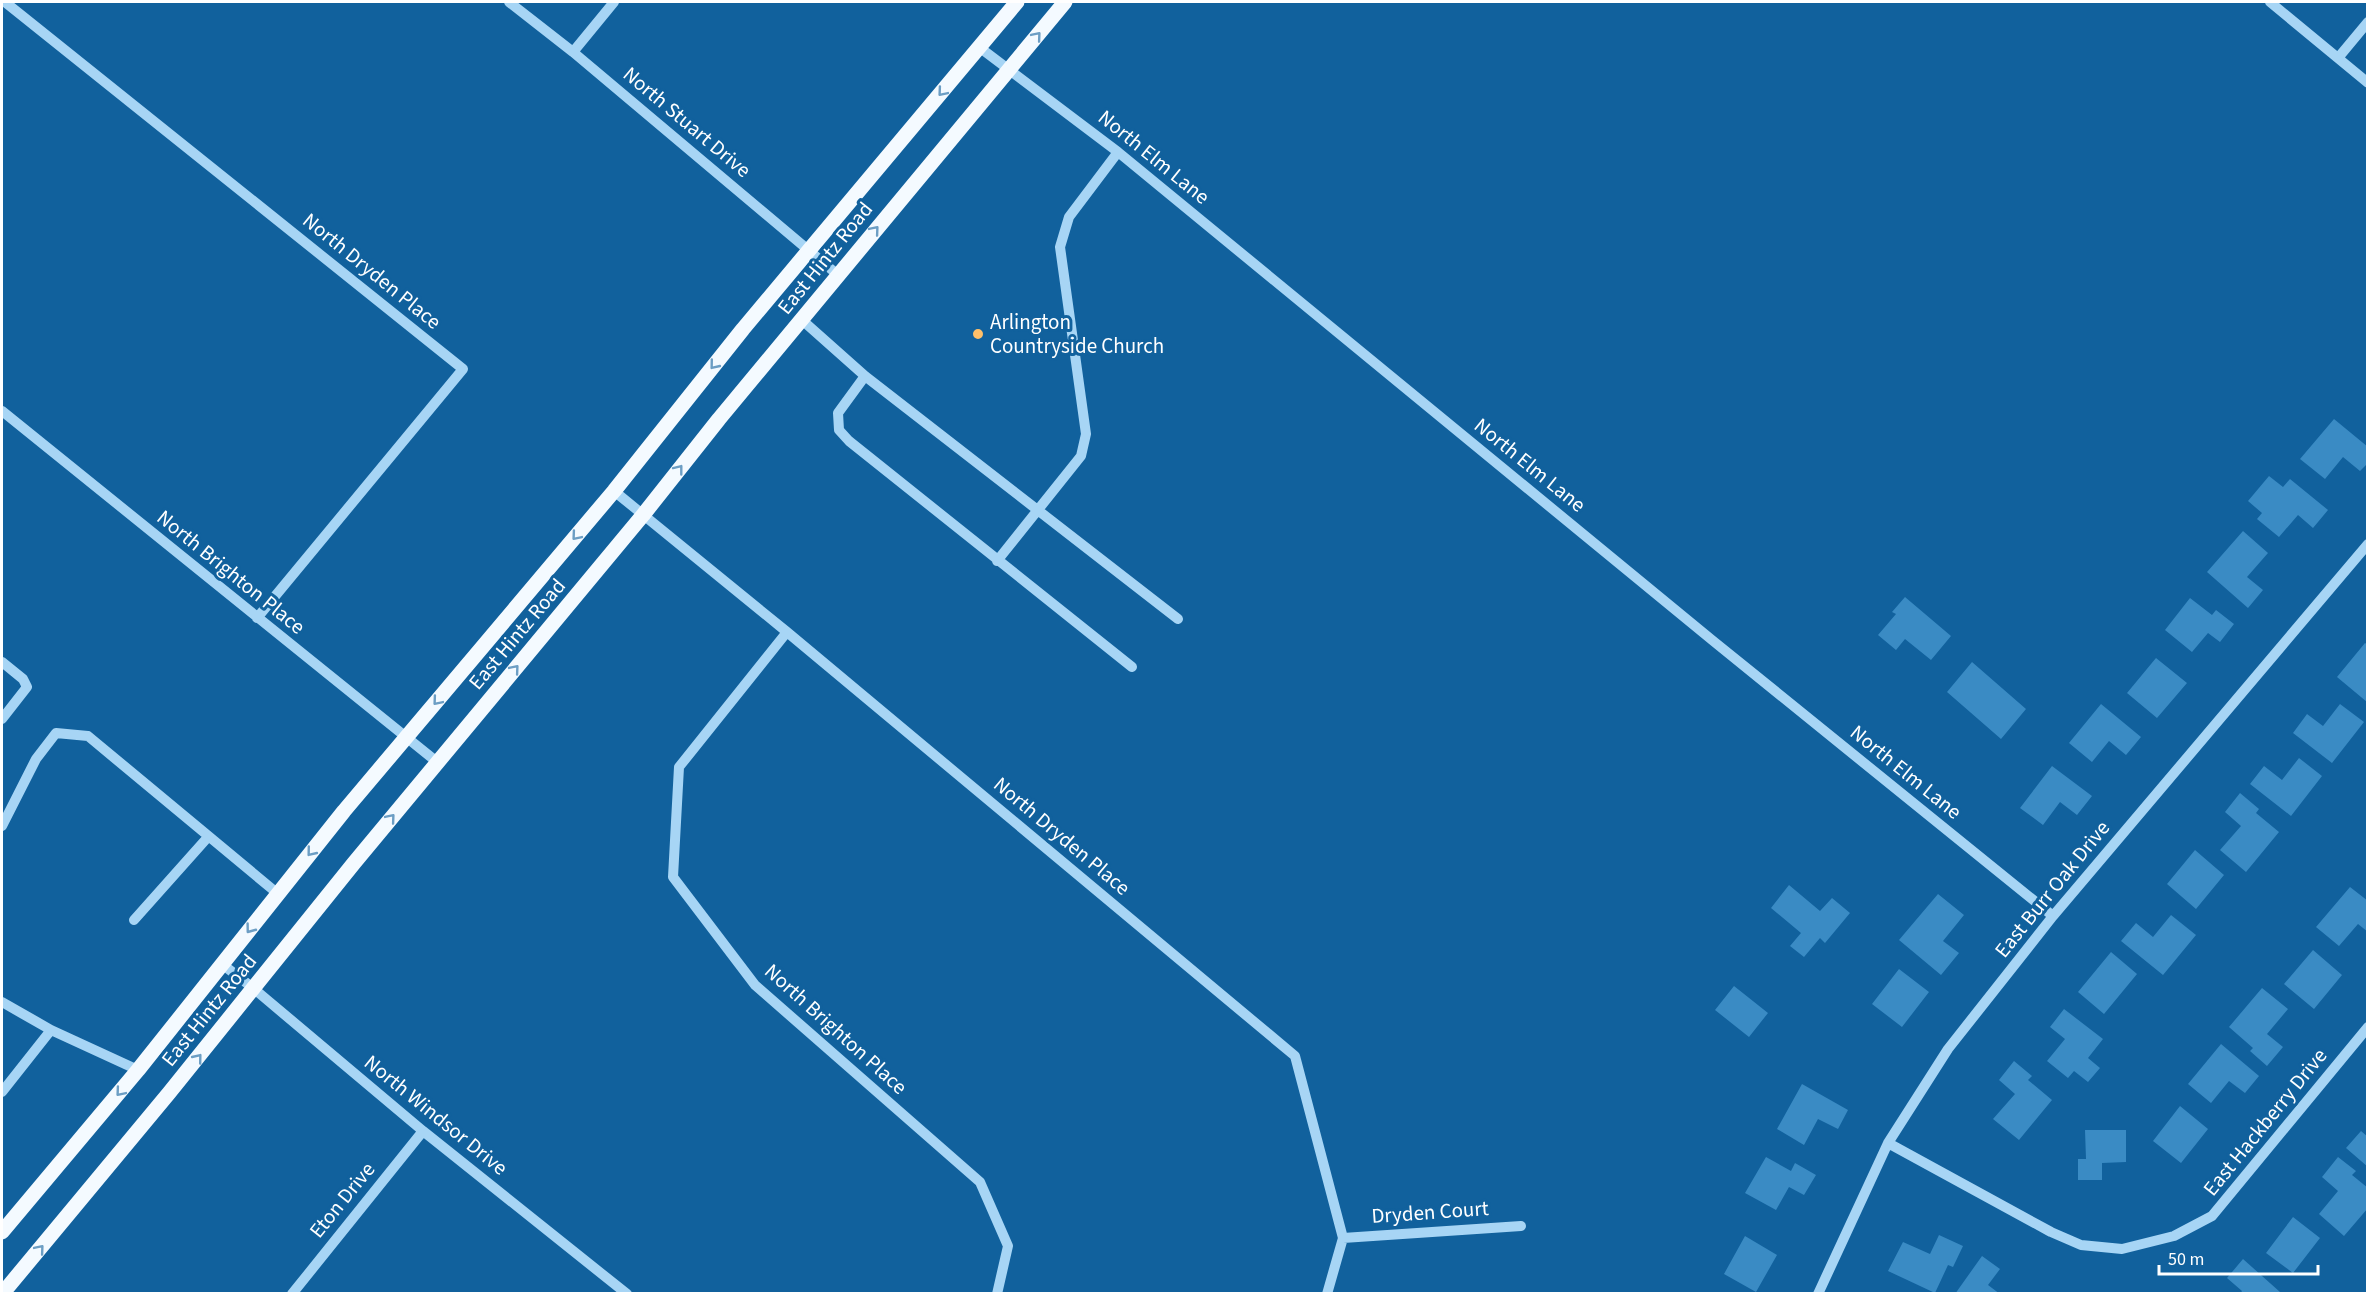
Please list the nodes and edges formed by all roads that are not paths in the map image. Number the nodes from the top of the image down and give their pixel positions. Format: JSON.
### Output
{"nodes":[{"id":1,"x":5,"y":2,"type":"edge"},
{"id":2,"x":509,"y":2,"type":"edge"},
{"id":3,"x":614,"y":2,"type":"edge"},
{"id":4,"x":1017,"y":2,"type":"edge"},
{"id":5,"x":1065,"y":2,"type":"edge"},
{"id":6,"x":2270,"y":2,"type":"edge"},
{"id":7,"x":2367,"y":22,"type":"edge"},
{"id":8,"x":979,"y":47,"type":"junction"},
{"id":9,"x":573,"y":52,"type":"junction"},
{"id":10,"x":2338,"y":58,"type":"junction"},
{"id":11,"x":1009,"y":69,"type":"junction"},
{"id":12,"x":2367,"y":83,"type":"edge"},
{"id":13,"x":1118,"y":152,"type":"junction"},
{"id":14,"x":809,"y":251,"type":"junction"},
{"id":15,"x":838,"y":275,"type":"junction"},
{"id":16,"x":801,"y":320,"type":"junction"},
{"id":17,"x":865,"y":376,"type":"junction"},
{"id":18,"x":2,"y":411,"type":"edge"},
{"id":19,"x":614,"y":491,"type":"junction"},
{"id":20,"x":1039,"y":510,"type":"junction"},
{"id":21,"x":643,"y":515,"type":"junction"},
{"id":22,"x":2367,"y":544,"type":"edge"},
{"id":23,"x":998,"y":561,"type":"junction"},
{"id":24,"x":257,"y":618,"type":"junction"},
{"id":25,"x":1178,"y":619,"type":"dead end"},
{"id":26,"x":787,"y":632,"type":"junction"},
{"id":27,"x":2,"y":662,"type":"edge"},
{"id":28,"x":1132,"y":667,"type":"dead end"},
{"id":29,"x":2,"y":719,"type":"edge"},
{"id":30,"x":407,"y":738,"type":"junction"},
{"id":31,"x":437,"y":762,"type":"junction"},
{"id":32,"x":2,"y":826,"type":"edge"},
{"id":33,"x":208,"y":837,"type":"junction"},
{"id":34,"x":277,"y":893,"type":"junction"},
{"id":35,"x":2053,"y":916,"type":"junction"},
{"id":36,"x":134,"y":920,"type":"dead end"},
{"id":37,"x":222,"y":964,"type":"junction"},
{"id":38,"x":253,"y":988,"type":"junction"},
{"id":39,"x":2,"y":1002,"type":"edge"},
{"id":40,"x":2367,"y":1028,"type":"edge"},
{"id":41,"x":51,"y":1030,"type":"junction"},
{"id":42,"x":138,"y":1070,"type":"junction"},
{"id":43,"x":2,"y":1092,"type":"edge"},
{"id":44,"x":423,"y":1131,"type":"junction"},
{"id":45,"x":1888,"y":1143,"type":"junction"},
{"id":46,"x":1521,"y":1226,"type":"dead end"},
{"id":47,"x":2,"y":1232,"type":"edge"},
{"id":48,"x":1342,"y":1238,"type":"junction"},
{"id":49,"x":2,"y":1293,"type":"edge"},
{"id":50,"x":292,"y":1293,"type":"edge"},
{"id":51,"x":627,"y":1293,"type":"edge"},
{"id":52,"x":998,"y":1293,"type":"edge"},
{"id":53,"x":1327,"y":1293,"type":"edge"},
{"id":54,"x":1818,"y":1293,"type":"edge"}],
"edges":[{"from":1,"to":24,"type":"street","name":"North Dryden Place"},
{"from":2,"to":9,"type":"street","name":"North Stuart Drive"},
{"from":3,"to":9,"type":"street"},
{"from":4,"to":8,"type":"main road","name":"East Hintz Road"},
{"from":11,"to":5,"type":"main road","name":"East Hintz Road","one_way":true},
{"from":6,"to":10,"type":"street"},
{"from":7,"to":10,"type":"street"},
{"from":8,"to":11,"type":"street","name":"North Elm Lane"},
{"from":8,"to":14,"type":"main road","name":"East Hintz Road","one_way":true},
{"from":9,"to":14,"type":"street","name":"North Stuart Drive"},
{"from":10,"to":12,"type":"street"},
{"from":11,"to":13,"type":"street","name":"North Elm Lane"},
{"from":15,"to":11,"type":"main road","name":"East Hintz Road","one_way":true},
{"from":13,"to":20,"type":"street"},
{"from":13,"to":35,"type":"street","name":"North Elm Lane"},
{"from":14,"to":15,"type":"street","name":"North Stuart Drive"},
{"from":14,"to":19,"type":"main road","name":"East Hintz Road","one_way":true},
{"from":15,"to":16,"type":"main road","name":"East Hintz Road"},
{"from":16,"to":17,"type":"street"},
{"from":21,"to":16,"type":"main road","name":"East Hintz Road","one_way":true},
{"from":17,"to":20,"type":"street"},
{"from":17,"to":23,"type":"street"},
{"from":18,"to":24,"type":"street","name":"North Brighton Place"},
{"from":19,"to":21,"type":"street","name":"North Dryden Place"},
{"from":19,"to":30,"type":"main road","name":"East Hintz Road","one_way":true},
{"from":20,"to":23,"type":"street"},
{"from":20,"to":25,"type":"street"},
{"from":21,"to":26,"type":"street","name":"North Dryden Place"},
{"from":31,"to":21,"type":"main road","name":"East Hintz Road","one_way":true},
{"from":22,"to":35,"type":"street","name":"East Burr Oak Drive"},
{"from":23,"to":28,"type":"street"},
{"from":24,"to":30,"type":"street","name":"North Brighton Place"},
{"from":26,"to":48,"type":"street","name":"North Dryden Place"},
{"from":26,"to":52,"type":"street","name":"North Brighton Place"},
{"from":27,"to":29,"type":"street"},
{"from":30,"to":31,"type":"street","name":"North Brighton Place"},
{"from":30,"to":34,"type":"main road","name":"East Hintz Road","one_way":true},
{"from":38,"to":31,"type":"main road","name":"East Hintz Road","one_way":true},
{"from":32,"to":33,"type":"street"},
{"from":33,"to":34,"type":"street"},
{"from":33,"to":36,"type":"street"},
{"from":34,"to":37,"type":"main road","name":"East Hintz Road","one_way":true},
{"from":35,"to":45,"type":"street","name":"East Burr Oak Drive"},
{"from":37,"to":38,"type":"street","name":"North Windsor Drive"},
{"from":37,"to":42,"type":"main road","name":"East Hintz Road"},
{"from":38,"to":44,"type":"street","name":"North Windsor Drive"},
{"from":49,"to":38,"type":"main road","name":"East Hintz Road","one_way":true},
{"from":39,"to":41,"type":"street"},
{"from":40,"to":45,"type":"street","name":"East Hackberry Drive"},
{"from":41,"to":42,"type":"street"},
{"from":41,"to":43,"type":"street"},
{"from":42,"to":47,"type":"main road","name":"East Hintz Road","one_way":true},
{"from":44,"to":50,"type":"street","name":"Eton Drive"},
{"from":44,"to":51,"type":"street","name":"North Windsor Drive"},
{"from":45,"to":54,"type":"street","name":"East Burr Oak Drive"},
{"from":46,"to":48,"type":"street","name":"Dryden Court"},
{"from":48,"to":53,"type":"street","name":"North Dryden Place"}]}
